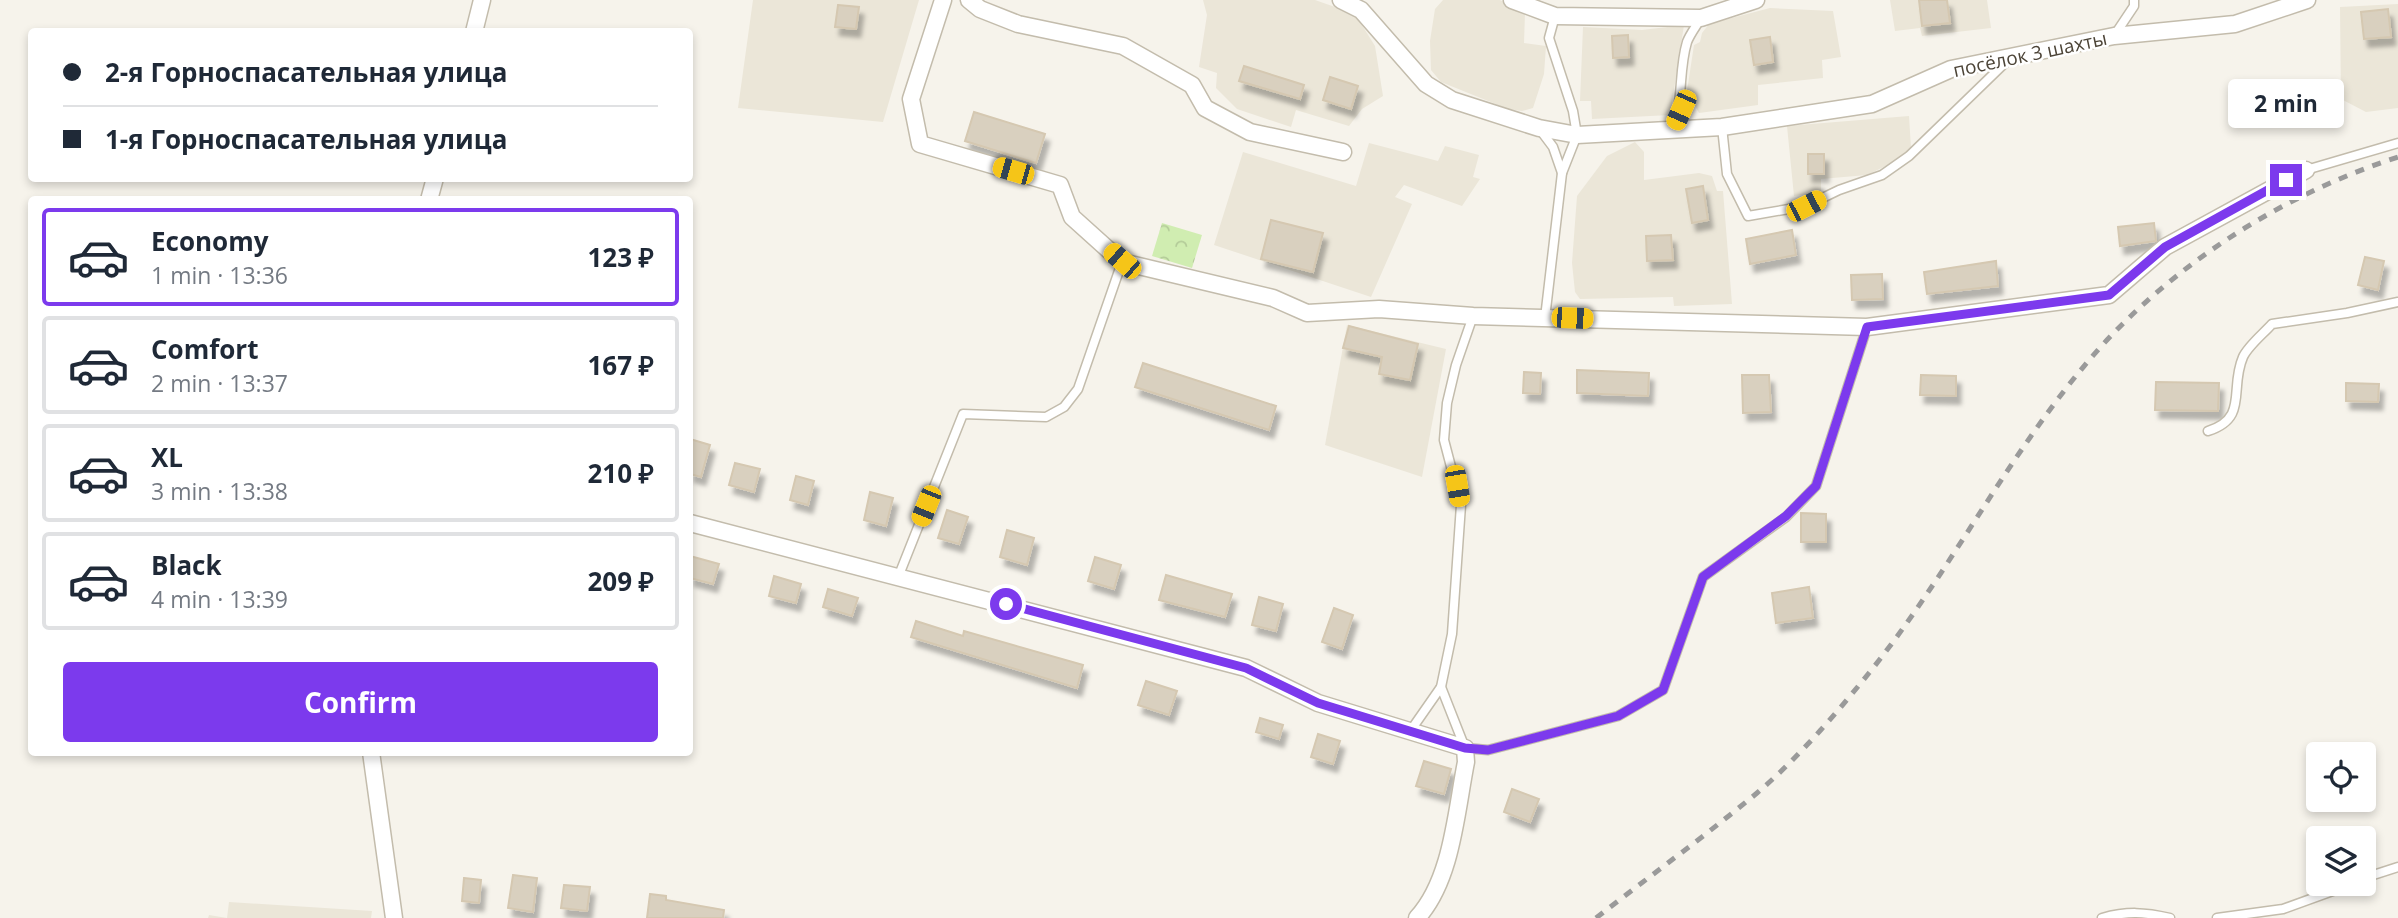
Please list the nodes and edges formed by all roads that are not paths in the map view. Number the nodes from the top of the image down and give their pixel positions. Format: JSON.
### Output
{"nodes":[{"id":1,"x":482,"y":0,"type":"edge"},
{"id":2,"x":943,"y":0,"type":"edge"},
{"id":3,"x":969,"y":0,"type":"edge"},
{"id":4,"x":1341,"y":0,"type":"edge"},
{"id":5,"x":1512,"y":0,"type":"edge"},
{"id":6,"x":1756,"y":0,"type":"edge"},
{"id":7,"x":2134,"y":0,"type":"edge"},
{"id":8,"x":2307,"y":0,"type":"edge"},
{"id":9,"x":1555,"y":16,"type":"junction"},
{"id":10,"x":1701,"y":18,"type":"junction"},
{"id":11,"x":475,"y":28,"type":"edge"},
{"id":12,"x":2114,"y":36,"type":"junction"},
{"id":13,"x":2011,"y":56,"type":"junction"},
{"id":14,"x":1722,"y":127,"type":"junction"},
{"id":15,"x":1539,"y":128,"type":"junction"},
{"id":16,"x":1672,"y":130,"type":"junction"},
{"id":17,"x":1577,"y":135,"type":"junction"},
{"id":18,"x":2398,"y":143,"type":"edge"},
{"id":19,"x":1343,"y":152,"type":"dead end"},
{"id":20,"x":2306,"y":170,"type":"joint"},
{"id":21,"x":1562,"y":173,"type":"junction"},
{"id":22,"x":1122,"y":261,"type":"junction"},
{"id":23,"x":2398,"y":302,"type":"edge"},
{"id":24,"x":1473,"y":316,"type":"junction"},
{"id":25,"x":1545,"y":317,"type":"junction"},
{"id":26,"x":1867,"y":327,"type":"junction"},
{"id":27,"x":2208,"y":431,"type":"dead end"},
{"id":28,"x":693,"y":524,"type":"edge"},
{"id":29,"x":899,"y":575,"type":"junction"},
{"id":30,"x":1441,"y":687,"type":"junction"},
{"id":31,"x":1411,"y":730,"type":"junction"},
{"id":32,"x":1465,"y":748,"type":"junction"},
{"id":33,"x":372,"y":756,"type":"edge"},
{"id":34,"x":2398,"y":867,"type":"edge"},
{"id":35,"x":2376,"y":874,"type":"edge"},
{"id":36,"x":2319,"y":896,"type":"edge"},
{"id":37,"x":394,"y":918,"type":"edge"},
{"id":38,"x":1417,"y":918,"type":"edge"},
{"id":39,"x":2102,"y":918,"type":"edge"},
{"id":40,"x":2171,"y":918,"type":"edge"},
{"id":41,"x":2217,"y":918,"type":"edge"}],
"edges":[{"from":1,"to":11,"type":"street"},
{"from":2,"to":22,"type":"street"},
{"from":3,"to":19,"type":"street"},
{"from":4,"to":15,"type":"street","name":"посёлок 3 шахты"},
{"from":5,"to":9,"type":"street"},
{"from":6,"to":10,"type":"street"},
{"from":7,"to":12,"type":"lane"},
{"from":8,"to":12,"type":"street","name":"посёлок 3 шахты"},
{"from":9,"to":10,"type":"street"},
{"from":9,"to":17,"type":"lane"},
{"from":10,"to":16,"type":"lane"},
{"from":12,"to":13,"type":"street","name":"посёлок 3 шахты"},
{"from":13,"to":14,"type":"street","name":"посёлок 3 шахты"},
{"from":13,"to":14,"type":"lane"},
{"from":14,"to":16,"type":"street","name":"посёлок 3 шахты"},
{"from":15,"to":17,"type":"street","name":"посёлок 3 шахты"},
{"from":15,"to":21,"type":"lane"},
{"from":16,"to":17,"type":"street","name":"посёлок 3 шахты"},
{"from":17,"to":21,"type":"lane"},
{"from":18,"to":20,"type":"lane"},
{"from":20,"to":26,"type":"street"},
{"from":21,"to":25,"type":"lane"},
{"from":22,"to":24,"type":"street"},
{"from":22,"to":29,"type":"lane"},
{"from":23,"to":27,"type":"lane"},
{"from":24,"to":25,"type":"street"},
{"from":24,"to":30,"type":"lane"},
{"from":25,"to":26,"type":"street"},
{"from":26,"to":32,"type":"lane"},
{"from":28,"to":29,"type":"street"},
{"from":29,"to":31,"type":"street"},
{"from":30,"to":31,"type":"lane"},
{"from":30,"to":32,"type":"lane"},
{"from":31,"to":32,"type":"street"},
{"from":32,"to":38,"type":"street"},
{"from":33,"to":37,"type":"street"},
{"from":34,"to":35,"type":"lane"},
{"from":36,"to":41,"type":"lane"},
{"from":39,"to":40,"type":"lane"}]}
